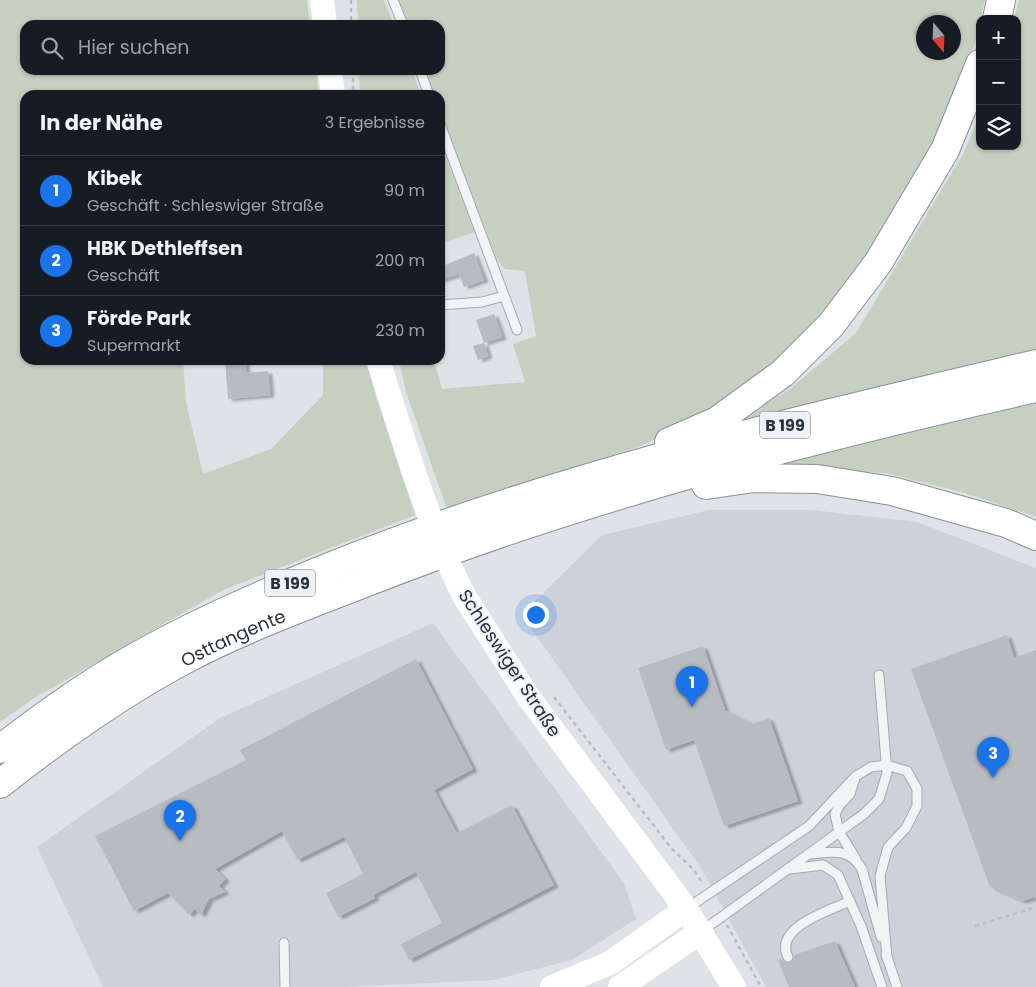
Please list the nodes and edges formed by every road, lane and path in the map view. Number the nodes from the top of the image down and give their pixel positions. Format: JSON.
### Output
{"nodes":[{"id":1,"x":322,"y":0,"type":"edge"},
{"id":2,"x":351,"y":0,"type":"edge"},
{"id":3,"x":393,"y":0,"type":"edge"},
{"id":4,"x":1001,"y":0,"type":"edge"},
{"id":5,"x":998,"y":15,"type":"edge"},
{"id":6,"x":324,"y":20,"type":"edge"},
{"id":7,"x":351,"y":20,"type":"edge"},
{"id":8,"x":401,"y":20,"type":"edge"},
{"id":9,"x":976,"y":74,"type":"edge"},
{"id":10,"x":331,"y":75,"type":"edge"},
{"id":11,"x":353,"y":75,"type":"edge"},
{"id":12,"x":422,"y":75,"type":"edge"},
{"id":13,"x":332,"y":90,"type":"edge"},
{"id":14,"x":353,"y":90,"type":"edge"},
{"id":15,"x":427,"y":90,"type":"edge"},
{"id":16,"x":445,"y":137,"type":"edge"},
{"id":17,"x":504,"y":296,"type":"junction"},
{"id":18,"x":445,"y":305,"type":"edge"},
{"id":19,"x":517,"y":330,"type":"dead end"},
{"id":20,"x":1036,"y":364,"type":"edge"},
{"id":21,"x":380,"y":365,"type":"edge"},
{"id":22,"x":1036,"y":388,"type":"edge"},
{"id":23,"x":536,"y":493,"type":"junction"},
{"id":24,"x":548,"y":517,"type":"junction"},
{"id":25,"x":1036,"y":536,"type":"edge"},
{"id":26,"x":879,"y":674,"type":"dead end"},
{"id":27,"x":550,"y":693,"type":"dead end"},
{"id":28,"x":0,"y":749,"type":"edge"},
{"id":29,"x":886,"y":765,"type":"junction"},
{"id":30,"x":856,"y":776,"type":"junction"},
{"id":31,"x":0,"y":784,"type":"edge"},
{"id":32,"x":839,"y":832,"type":"junction"},
{"id":33,"x":809,"y":854,"type":"junction"},
{"id":34,"x":856,"y":859,"type":"junction"},
{"id":35,"x":788,"y":870,"type":"junction"},
{"id":36,"x":709,"y":894,"type":"junction"},
{"id":37,"x":850,"y":902,"type":"junction"},
{"id":38,"x":1036,"y":907,"type":"edge"},
{"id":39,"x":686,"y":909,"type":"junction"},
{"id":40,"x":723,"y":917,"type":"junction"},
{"id":41,"x":975,"y":926,"type":"dead end"},
{"id":42,"x":702,"y":932,"type":"junction"},
{"id":43,"x":284,"y":943,"type":"dead end"},
{"id":44,"x":788,"y":957,"type":"dead end"},
{"id":45,"x":887,"y":958,"type":"junction"},
{"id":46,"x":285,"y":987,"type":"edge"},
{"id":47,"x":552,"y":987,"type":"edge"},
{"id":48,"x":620,"y":987,"type":"edge"},
{"id":49,"x":734,"y":987,"type":"edge"},
{"id":50,"x":761,"y":987,"type":"edge"},
{"id":51,"x":882,"y":987,"type":"edge"},
{"id":52,"x":897,"y":987,"type":"edge"}],
"edges":[{"from":1,"to":6,"type":"main road"},
{"from":2,"to":7,"type":"path"},
{"from":3,"to":8,"type":"lane"},
{"from":4,"to":5,"type":"highway"},
{"from":9,"to":23,"type":"highway"},
{"from":10,"to":13,"type":"main road"},
{"from":11,"to":14,"type":"path"},
{"from":12,"to":15,"type":"lane"},
{"from":16,"to":17,"type":"lane"},
{"from":17,"to":18,"type":"lane"},
{"from":17,"to":19,"type":"lane"},
{"from":20,"to":23,"type":"highway","number":"B 199"},
{"from":21,"to":39,"type":"main road","name":"Schleswiger Straße","bridge":true},
{"from":22,"to":24,"type":"highway"},
{"from":23,"to":28,"type":"highway","name":"Osttangente","number":"B 199"},
{"from":24,"to":25,"type":"highway","number":"B 199"},
{"from":24,"to":31,"type":"highway","name":"Osttangente","number":"B 199"},
{"from":26,"to":29,"type":"lane"},
{"from":27,"to":36,"type":"path"},
{"from":29,"to":30,"type":"lane"},
{"from":29,"to":32,"type":"lane"},
{"from":29,"to":45,"type":"lane"},
{"from":30,"to":32,"type":"lane"},
{"from":30,"to":36,"type":"lane"},
{"from":32,"to":33,"type":"lane"},
{"from":32,"to":34,"type":"lane"},
{"from":33,"to":34,"type":"lane"},
{"from":33,"to":35,"type":"lane"},
{"from":34,"to":45,"type":"lane"},
{"from":35,"to":37,"type":"lane"},
{"from":35,"to":40,"type":"lane"},
{"from":36,"to":39,"type":"lane"},
{"from":37,"to":44,"type":"lane"},
{"from":37,"to":51,"type":"lane"},
{"from":38,"to":41,"type":"path"},
{"from":39,"to":42,"type":"main road","name":"Schleswiger Straße"},
{"from":39,"to":47,"type":"main road"},
{"from":40,"to":42,"type":"lane"},
{"from":40,"to":50,"type":"path"},
{"from":42,"to":48,"type":"main road"},
{"from":42,"to":49,"type":"main road","name":"Schleswiger Straße"},
{"from":43,"to":46,"type":"lane"},
{"from":45,"to":52,"type":"lane"}]}
